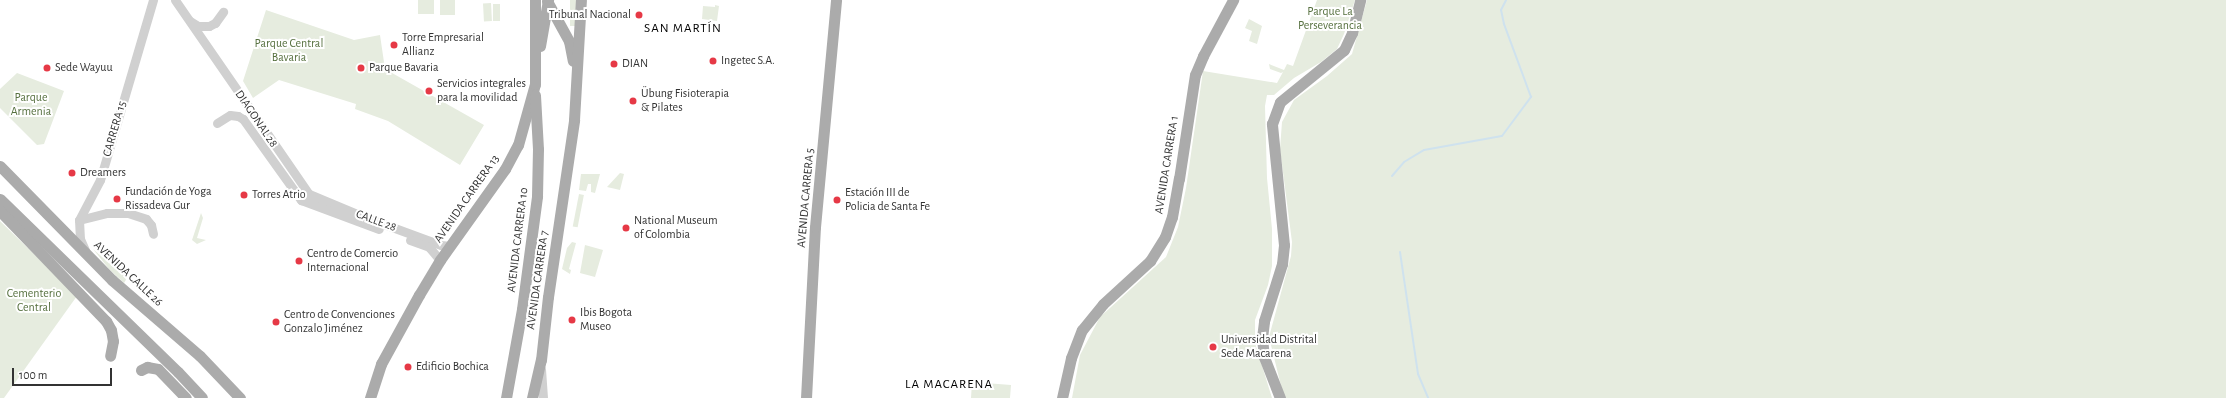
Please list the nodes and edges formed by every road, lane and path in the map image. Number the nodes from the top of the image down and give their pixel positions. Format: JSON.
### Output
{"nodes":[{"id":1,"x":153,"y":0,"type":"edge"},
{"id":2,"x":176,"y":0,"type":"edge"},
{"id":3,"x":535,"y":0,"type":"edge"},
{"id":4,"x":581,"y":0,"type":"edge"},
{"id":5,"x":836,"y":0,"type":"edge"},
{"id":6,"x":1233,"y":0,"type":"edge"},
{"id":7,"x":1360,"y":0,"type":"edge"},
{"id":8,"x":547,"y":1,"type":"edge"},
{"id":9,"x":223,"y":12,"type":"dead end"},
{"id":10,"x":189,"y":20,"type":"junction"},
{"id":11,"x":535,"y":84,"type":"junction"},
{"id":12,"x":217,"y":123,"type":"dead end"},
{"id":13,"x":0,"y":166,"type":"edge"},
{"id":14,"x":568,"y":166,"type":"junction"},
{"id":15,"x":302,"y":194,"type":"junction"},
{"id":16,"x":0,"y":200,"type":"edge"},
{"id":17,"x":90,"y":200,"type":"junction"},
{"id":18,"x":0,"y":211,"type":"edge"},
{"id":19,"x":107,"y":213,"type":"junction"},
{"id":20,"x":79,"y":220,"type":"junction"},
{"id":21,"x":153,"y":234,"type":"dead end"},
{"id":22,"x":450,"y":246,"type":"junction"},
{"id":23,"x":87,"y":255,"type":"junction"},
{"id":24,"x":440,"y":260,"type":"junction"},
{"id":25,"x":110,"y":356,"type":"dead end"},
{"id":26,"x":541,"y":360,"type":"junction"},
{"id":27,"x":141,"y":370,"type":"dead end"},
{"id":28,"x":186,"y":398,"type":"edge"},
{"id":29,"x":202,"y":398,"type":"edge"},
{"id":30,"x":240,"y":398,"type":"edge"},
{"id":31,"x":370,"y":398,"type":"edge"},
{"id":32,"x":506,"y":398,"type":"edge"},
{"id":33,"x":532,"y":398,"type":"edge"},
{"id":34,"x":543,"y":398,"type":"edge"},
{"id":35,"x":806,"y":398,"type":"edge"},
{"id":36,"x":1062,"y":398,"type":"edge"},
{"id":37,"x":1280,"y":398,"type":"edge"}],
"edges":[{"from":1,"to":17,"type":"street","name":"CARRERA 15"},
{"from":2,"to":10,"type":"street","name":"DIAGONAL 28"},
{"from":3,"to":11,"type":"main road","name":"AVENIDA CARRERA 13"},
{"from":4,"to":14,"type":"main road","name":"AVENIDA CARRERA 7"},
{"from":5,"to":35,"type":"main road","name":"AVENIDA CARRERA 5"},
{"from":6,"to":36,"type":"main road","name":"AVENIDA CARRERA 1"},
{"from":7,"to":37,"type":"main road"},
{"from":8,"to":11,"type":"main road","name":"AVENIDA CARRERA 7"},
{"from":8,"to":14,"type":"main road","name":"AVENIDA CARRERA 7"},
{"from":9,"to":10,"type":"street"},
{"from":10,"to":15,"type":"street","name":"DIAGONAL 28"},
{"from":11,"to":22,"type":"main road","name":"AVENIDA CARRERA 13"},
{"from":11,"to":32,"type":"main road","name":"AVENIDA CARRERA 10"},
{"from":12,"to":15,"type":"street","name":"DIAGONAL 28"},
{"from":13,"to":23,"type":"main road","name":"AVENIDA CALLE 26"},
{"from":14,"to":26,"type":"main road","name":"AVENIDA CARRERA 7"},
{"from":15,"to":22,"type":"street","name":"CALLE 28"},
{"from":15,"to":24,"type":"street","name":"CALLE 28"},
{"from":16,"to":29,"type":"main road"},
{"from":17,"to":19,"type":"street"},
{"from":17,"to":20,"type":"street","name":"CARRERA 15"},
{"from":18,"to":25,"type":"main road"},
{"from":19,"to":20,"type":"street"},
{"from":19,"to":21,"type":"street"},
{"from":20,"to":23,"type":"street"},
{"from":22,"to":24,"type":"main road","name":"AVENIDA CARRERA 13"},
{"from":23,"to":30,"type":"main road","name":"AVENIDA CALLE 26"},
{"from":24,"to":31,"type":"main road","name":"AVENIDA CARRERA 13"},
{"from":26,"to":33,"type":"main road"},
{"from":26,"to":34,"type":"street","name":"AVENIDA CARRERA 7"},
{"from":27,"to":28,"type":"main road"}]}
